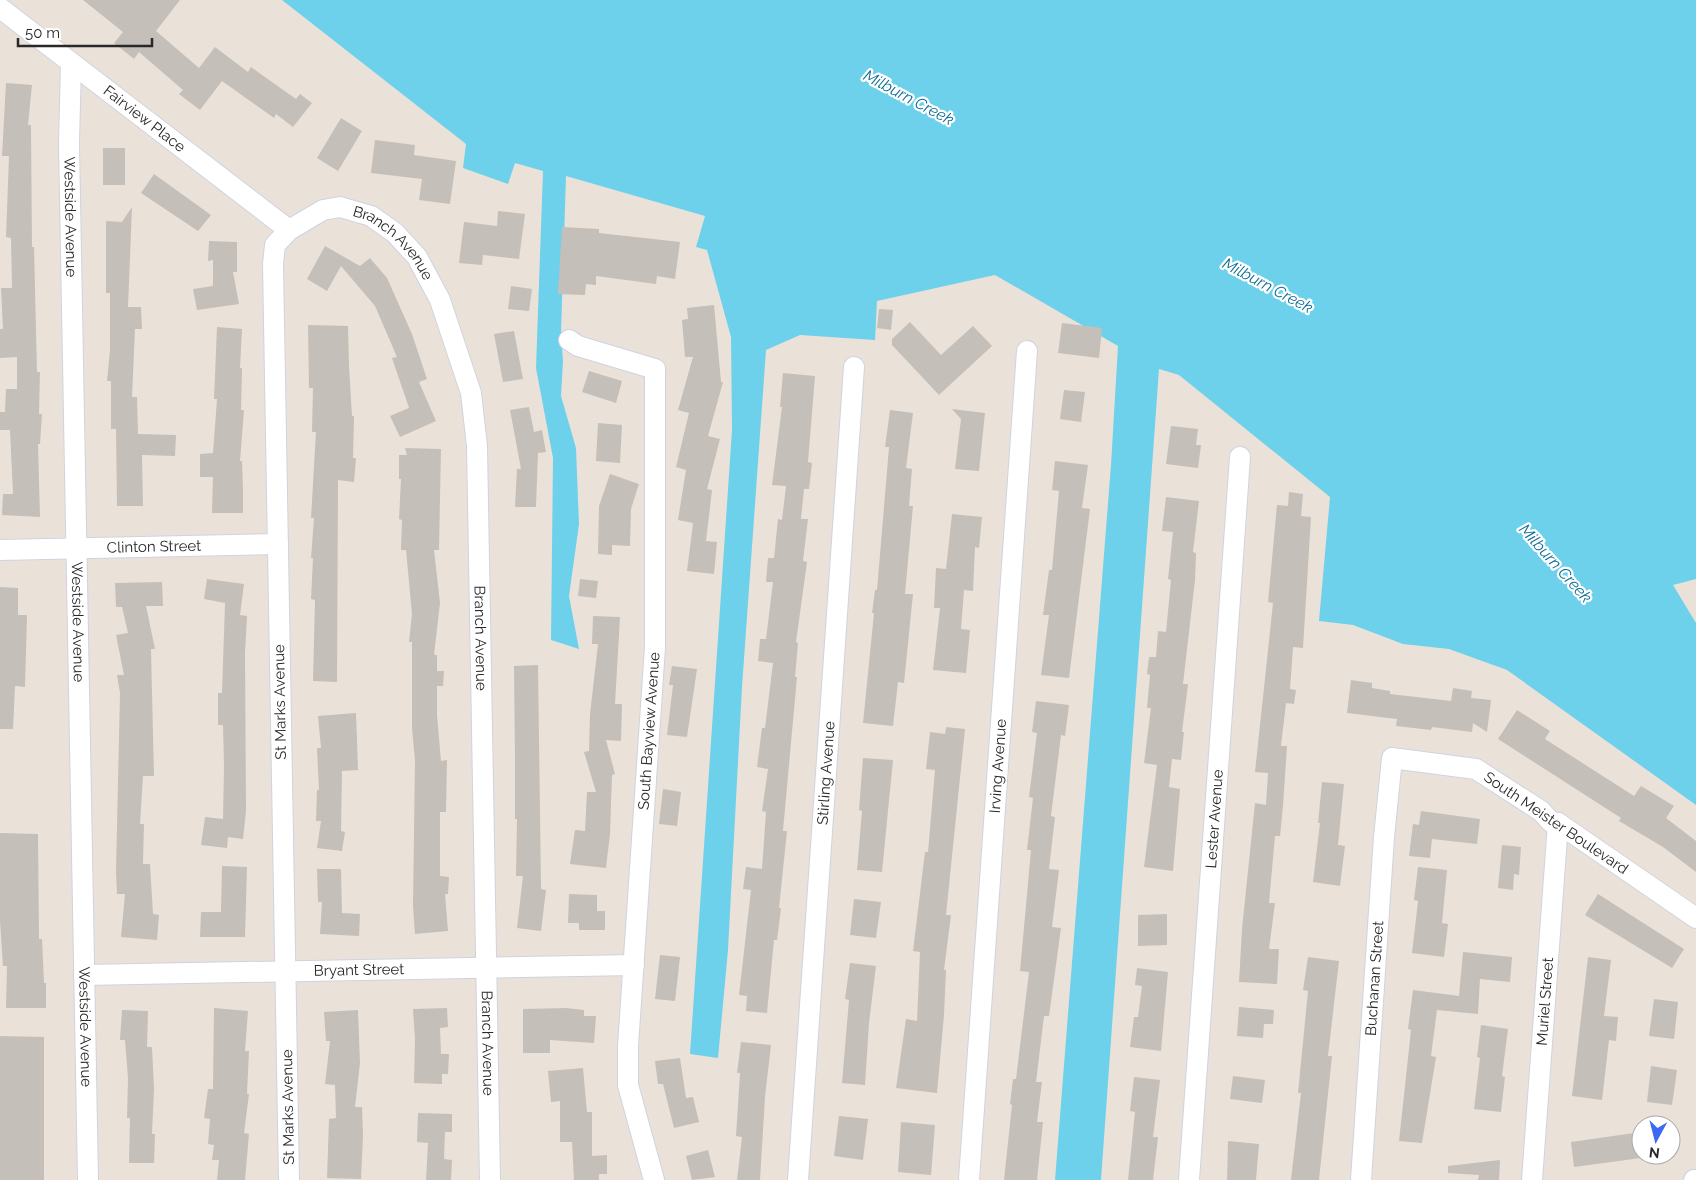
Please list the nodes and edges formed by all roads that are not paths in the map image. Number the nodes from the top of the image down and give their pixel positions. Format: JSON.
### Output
{"nodes":[{"id":1,"x":0,"y":8,"type":"edge"},
{"id":2,"x":71,"y":62,"type":"junction"},
{"id":3,"x":289,"y":230,"type":"junction"},
{"id":4,"x":569,"y":340,"type":"dead end"},
{"id":5,"x":1027,"y":352,"type":"dead end"},
{"id":6,"x":854,"y":367,"type":"dead end"},
{"id":7,"x":1240,"y":457,"type":"dead end"},
{"id":8,"x":278,"y":544,"type":"junction"},
{"id":9,"x":76,"y":548,"type":"junction"},
{"id":10,"x":0,"y":550,"type":"edge"},
{"id":11,"x":1390,"y":776,"type":"joint"},
{"id":12,"x":1558,"y":823,"type":"junction"},
{"id":13,"x":1696,"y":918,"type":"edge"},
{"id":14,"x":634,"y":965,"type":"junction"},
{"id":15,"x":486,"y":968,"type":"junction"},
{"id":16,"x":285,"y":972,"type":"junction"},
{"id":17,"x":84,"y":975,"type":"junction"},
{"id":18,"x":88,"y":1180,"type":"edge"},
{"id":19,"x":289,"y":1180,"type":"edge"},
{"id":20,"x":490,"y":1180,"type":"edge"},
{"id":21,"x":654,"y":1180,"type":"edge"},
{"id":22,"x":798,"y":1180,"type":"edge"},
{"id":23,"x":969,"y":1180,"type":"edge"},
{"id":24,"x":1189,"y":1180,"type":"edge"},
{"id":25,"x":1361,"y":1180,"type":"edge"},
{"id":26,"x":1532,"y":1180,"type":"edge"}],
"edges":[{"from":1,"to":2,"type":"street","name":"Fairview Place"},
{"from":2,"to":3,"type":"street","name":"Fairview Place"},
{"from":2,"to":9,"type":"street","name":"Westside Avenue"},
{"from":3,"to":8,"type":"street","name":"St Marks Avenue"},
{"from":3,"to":15,"type":"street","name":"Branch Avenue"},
{"from":4,"to":14,"type":"street","name":"South Bayview Avenue"},
{"from":5,"to":23,"type":"street","name":"Irving Avenue"},
{"from":6,"to":22,"type":"street","name":"Stirling Avenue"},
{"from":7,"to":24,"type":"street","name":"Lester Avenue"},
{"from":8,"to":9,"type":"street","name":"Clinton Street"},
{"from":8,"to":16,"type":"street","name":"St Marks Avenue"},
{"from":9,"to":10,"type":"street","name":"Clinton Street"},
{"from":9,"to":17,"type":"street","name":"Westside Avenue"},
{"from":11,"to":12,"type":"street","name":"South Meister Boulevard"},
{"from":11,"to":25,"type":"street","name":"Buchanan Street"},
{"from":12,"to":13,"type":"street","name":"South Meister Boulevard"},
{"from":12,"to":26,"type":"street","name":"Muriel Street"},
{"from":14,"to":15,"type":"street","name":"Bryant Street"},
{"from":14,"to":21,"type":"street","name":"South Bayview Avenue"},
{"from":15,"to":16,"type":"street","name":"Bryant Street"},
{"from":15,"to":20,"type":"street","name":"Branch Avenue"},
{"from":16,"to":17,"type":"street","name":"Bryant Street"},
{"from":16,"to":19,"type":"street","name":"St Marks Avenue"},
{"from":17,"to":18,"type":"street","name":"Westside Avenue"}]}
